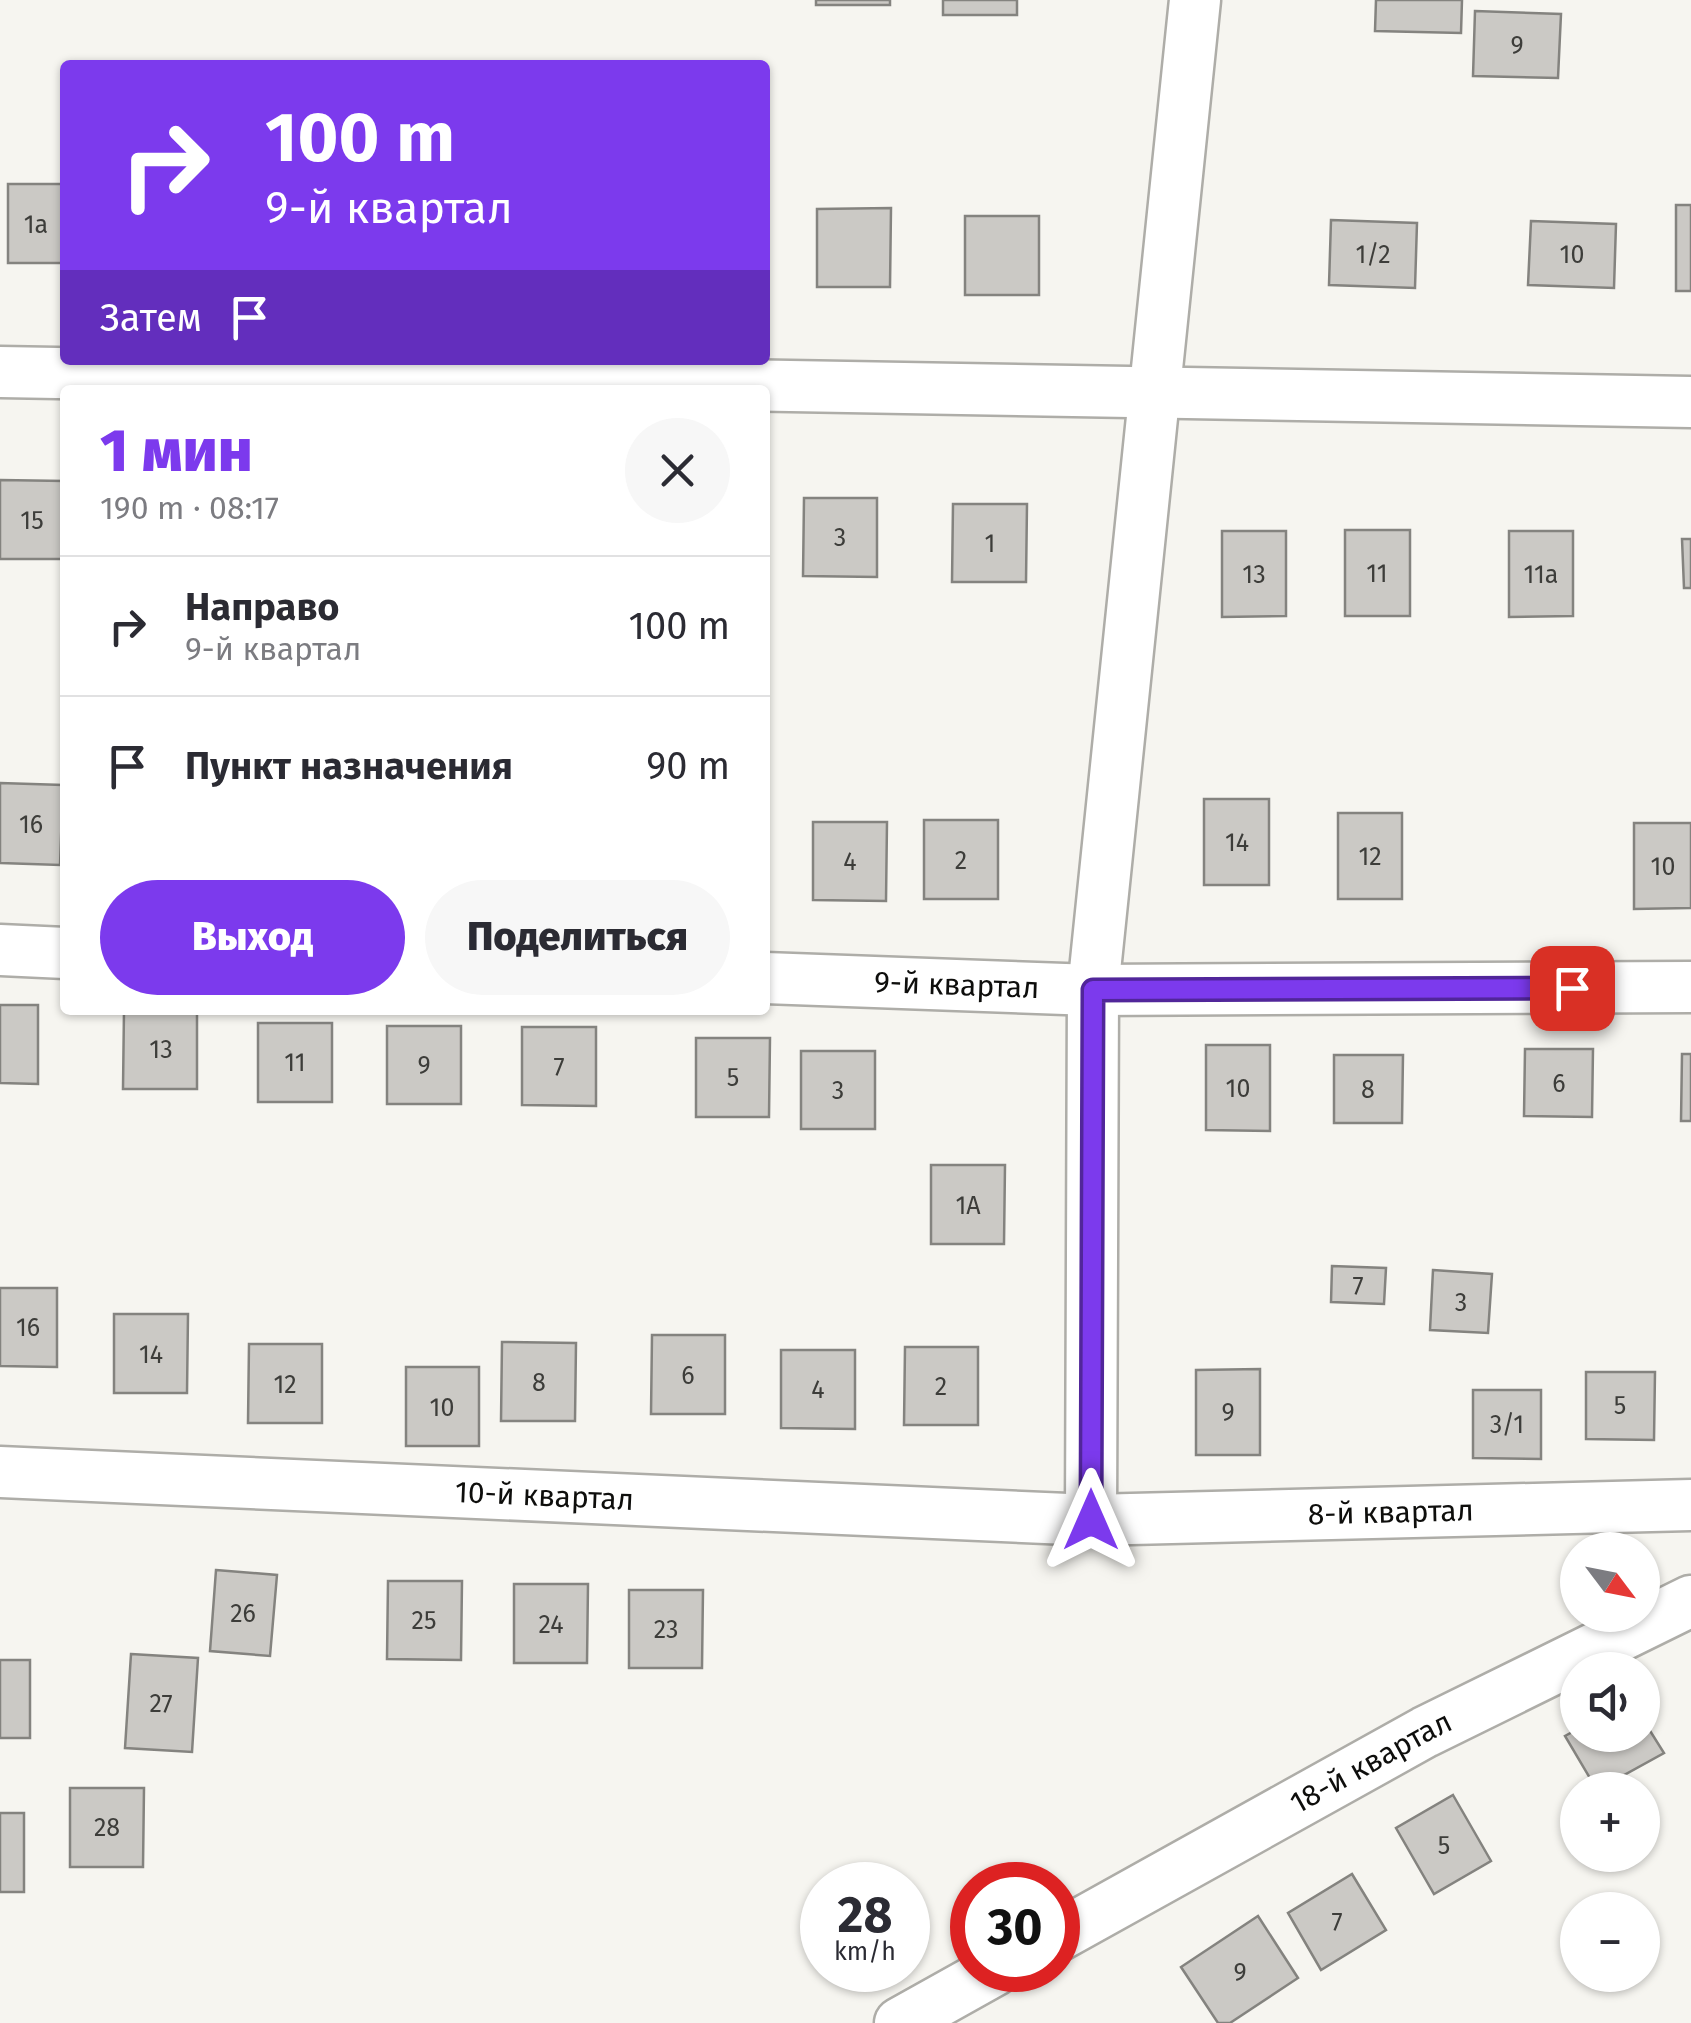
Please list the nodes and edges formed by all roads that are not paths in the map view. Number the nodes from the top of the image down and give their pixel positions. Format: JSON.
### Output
{"nodes":[{"id":1,"x":1195,"y":0,"type":"edge"},
{"id":2,"x":0,"y":372,"type":"edge"},
{"id":3,"x":749,"y":385,"type":"edge"},
{"id":4,"x":770,"y":385,"type":"edge"},
{"id":5,"x":1153,"y":392,"type":"junction"},
{"id":6,"x":1691,"y":402,"type":"edge"},
{"id":7,"x":0,"y":950,"type":"edge"},
{"id":8,"x":60,"y":952,"type":"edge"},
{"id":9,"x":770,"y":978,"type":"edge"},
{"id":10,"x":1691,"y":987,"type":"edge"},
{"id":11,"x":1093,"y":990,"type":"junction"},
{"id":12,"x":0,"y":1472,"type":"edge"},
{"id":13,"x":1691,"y":1505,"type":"edge"},
{"id":14,"x":1091,"y":1520,"type":"junction"},
{"id":15,"x":1691,"y":1601,"type":"edge"},
{"id":16,"x":1080,"y":1924,"type":"edge"},
{"id":17,"x":956,"y":1992,"type":"edge"},
{"id":18,"x":900,"y":2023,"type":"edge"}],
"edges":[{"from":1,"to":5,"type":"street"},
{"from":2,"to":3,"type":"street"},
{"from":4,"to":5,"type":"street"},
{"from":5,"to":6,"type":"street"},
{"from":5,"to":11,"type":"street"},
{"from":7,"to":8,"type":"street"},
{"from":9,"to":11,"type":"street","name":"9-й квартал"},
{"from":10,"to":11,"type":"street","name":"9-й квартал"},
{"from":11,"to":14,"type":"street"},
{"from":12,"to":14,"type":"street","name":"10-й квартал"},
{"from":13,"to":14,"type":"street","name":"8-й квартал"},
{"from":15,"to":16,"type":"street","name":"18-й квартал"},
{"from":17,"to":18,"type":"street"}]}
